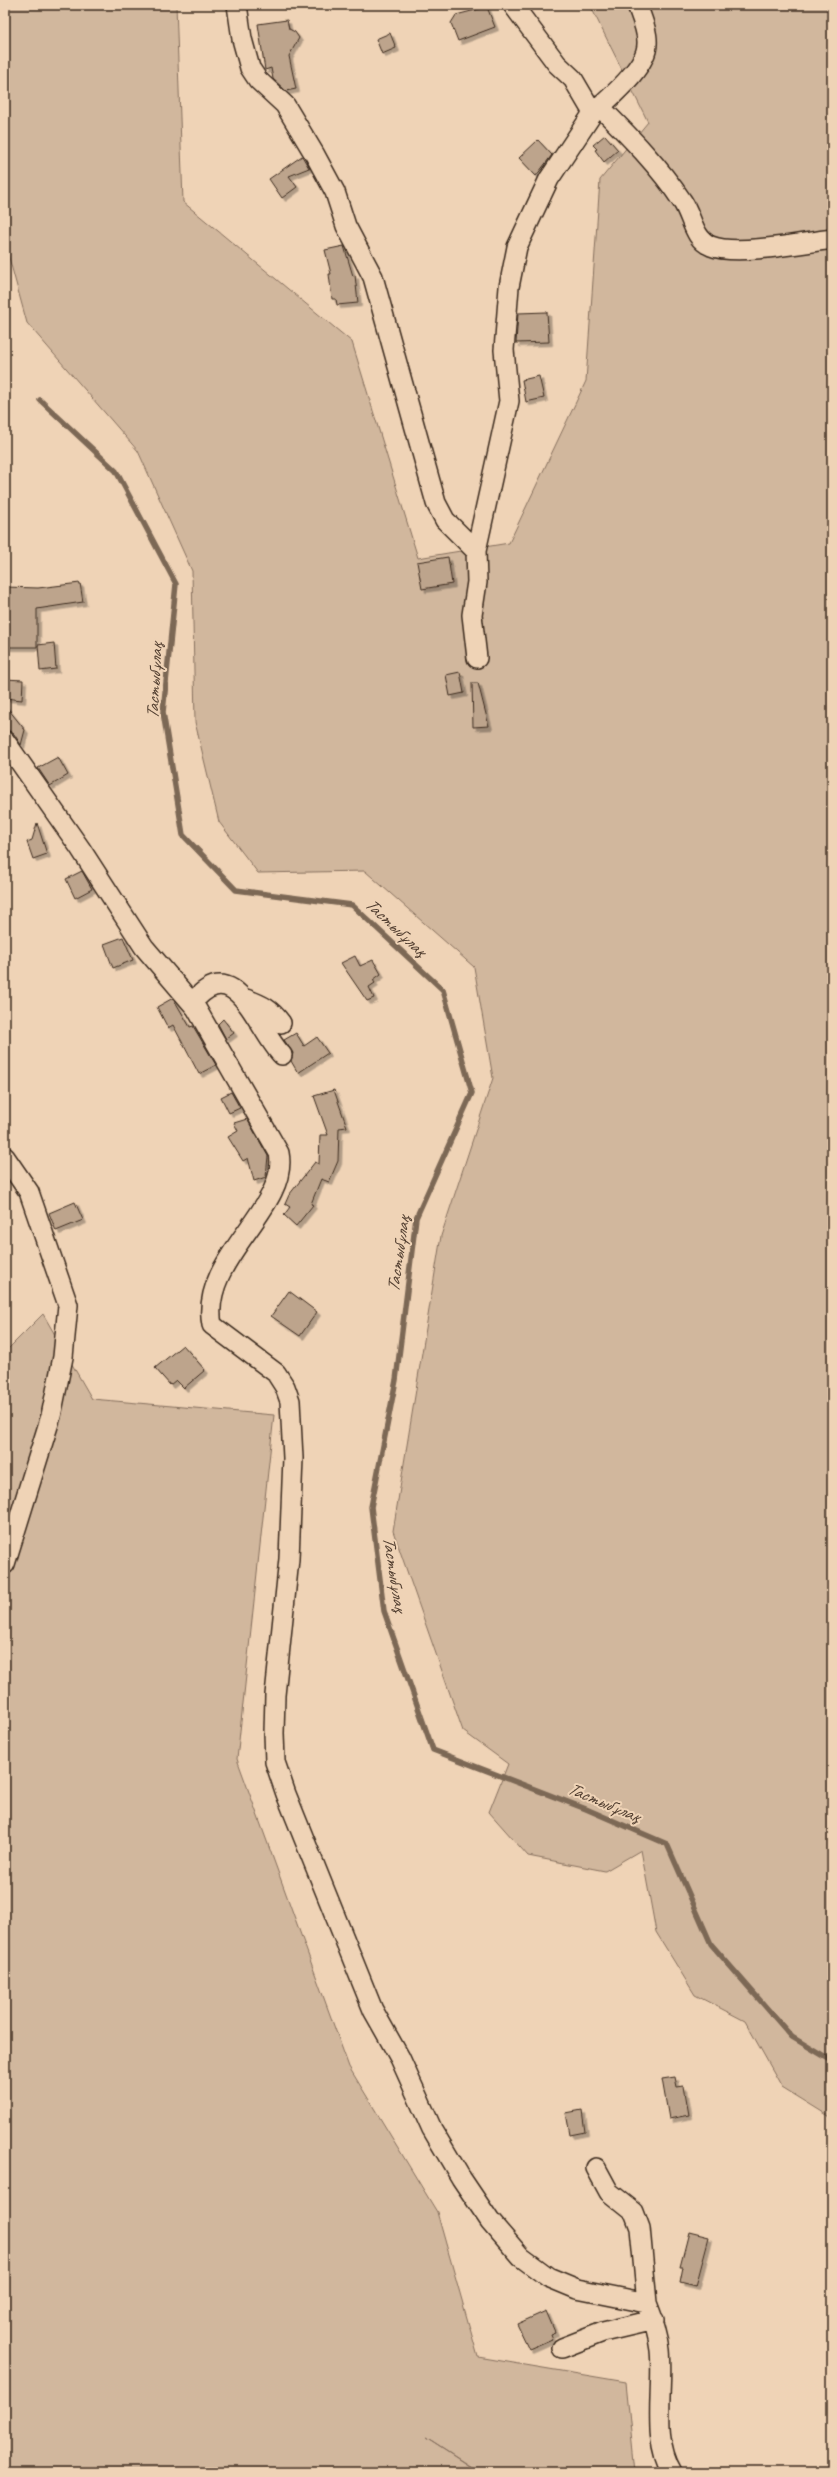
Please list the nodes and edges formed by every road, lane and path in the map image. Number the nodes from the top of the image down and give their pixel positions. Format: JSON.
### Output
{"nodes":[{"id":1,"x":237,"y":5,"type":"edge"},
{"id":2,"x":513,"y":5,"type":"edge"},
{"id":3,"x":637,"y":5,"type":"edge"},
{"id":4,"x":596,"y":110,"type":"junction"},
{"id":5,"x":832,"y":240,"type":"edge"},
{"id":6,"x":476,"y":551,"type":"junction"},
{"id":7,"x":477,"y":658,"type":"dead end"},
{"id":8,"x":5,"y":741,"type":"edge"},
{"id":9,"x":246,"y":999,"type":"junction"},
{"id":10,"x":192,"y":1003,"type":"junction"},
{"id":11,"x":281,"y":1023,"type":"dead end"},
{"id":12,"x":282,"y":1055,"type":"dead end"},
{"id":13,"x":5,"y":1157,"type":"edge"},
{"id":14,"x":5,"y":1176,"type":"edge"},
{"id":15,"x":24,"y":1184,"type":"junction"},
{"id":16,"x":5,"y":1564,"type":"edge"},
{"id":17,"x":596,"y":2168,"type":"dead end"},
{"id":18,"x":647,"y":2303,"type":"junction"},
{"id":19,"x":654,"y":2320,"type":"junction"},
{"id":20,"x":562,"y":2348,"type":"dead end"},
{"id":21,"x":672,"y":2472,"type":"edge"}],
"edges":[{"from":1,"to":6,"type":"street"},
{"from":2,"to":4,"type":"street"},
{"from":3,"to":4,"type":"street"},
{"from":4,"to":5,"type":"street"},
{"from":4,"to":6,"type":"street"},
{"from":6,"to":7,"type":"street"},
{"from":8,"to":10,"type":"street"},
{"from":9,"to":10,"type":"street"},
{"from":9,"to":11,"type":"street"},
{"from":9,"to":12,"type":"street"},
{"from":10,"to":18,"type":"street"},
{"from":13,"to":15,"type":"street"},
{"from":14,"to":15,"type":"street"},
{"from":15,"to":16,"type":"street"},
{"from":17,"to":18,"type":"street"},
{"from":18,"to":19,"type":"street"},
{"from":19,"to":20,"type":"street"},
{"from":19,"to":21,"type":"street"}]}
